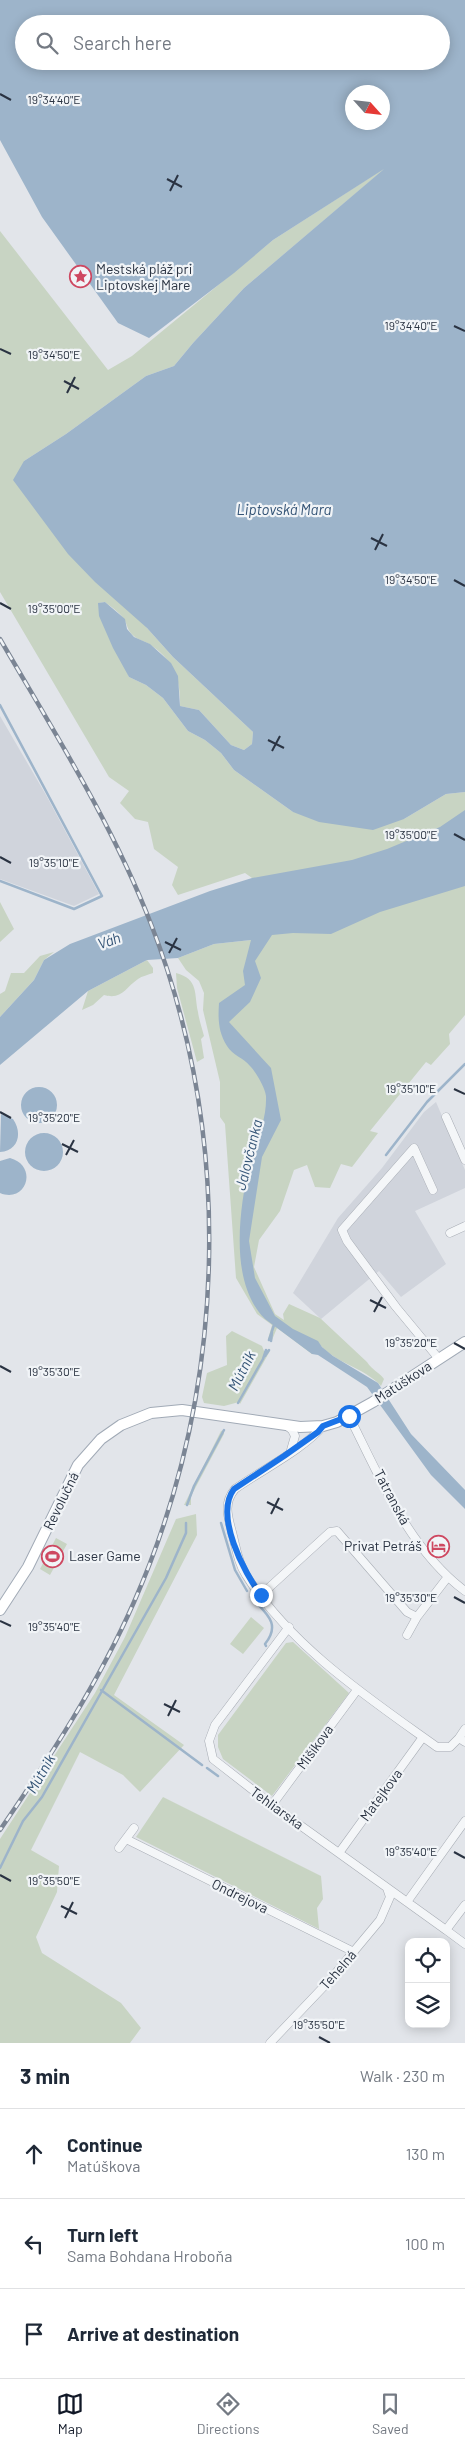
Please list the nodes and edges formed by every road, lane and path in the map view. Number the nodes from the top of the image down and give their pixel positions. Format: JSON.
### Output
{"nodes":[{"id":1,"x":446,"y":1117,"type":"dead end"},
{"id":2,"x":465,"y":1160,"type":"edge"},
{"id":3,"x":433,"y":1190,"type":"dead end"},
{"id":4,"x":465,"y":1226,"type":"edge"},
{"id":5,"x":450,"y":1232,"type":"dead end"},
{"id":6,"x":465,"y":1342,"type":"edge"},
{"id":7,"x":439,"y":1360,"type":"junction"},
{"id":8,"x":349,"y":1416,"type":"junction"},
{"id":9,"x":285,"y":1425,"type":"junction"},
{"id":10,"x":323,"y":1426,"type":"junction"},
{"id":11,"x":290,"y":1452,"type":"junction"},
{"id":12,"x":447,"y":1578,"type":"junction"},
{"id":13,"x":465,"y":1591,"type":"edge"},
{"id":14,"x":261,"y":1595,"type":"junction"},
{"id":15,"x":0,"y":1610,"type":"edge"},
{"id":16,"x":417,"y":1617,"type":"junction"},
{"id":17,"x":289,"y":1627,"type":"junction"},
{"id":18,"x":407,"y":1635,"type":"dead end"},
{"id":19,"x":357,"y":1690,"type":"junction"},
{"id":20,"x":465,"y":1730,"type":"edge"},
{"id":21,"x":423,"y":1737,"type":"junction"},
{"id":22,"x":462,"y":1740,"type":"edge"},
{"id":23,"x":272,"y":1805,"type":"junction"},
{"id":24,"x":465,"y":1821,"type":"edge"},
{"id":25,"x":134,"y":1828,"type":"dead end"},
{"id":26,"x":126,"y":1839,"type":"junction"},
{"id":27,"x":119,"y":1848,"type":"dead end"},
{"id":28,"x":339,"y":1853,"type":"junction"},
{"id":29,"x":387,"y":1888,"type":"junction"},
{"id":30,"x":407,"y":1902,"type":"junction"},
{"id":31,"x":465,"y":1905,"type":"edge"},
{"id":32,"x":446,"y":1930,"type":"junction"},
{"id":33,"x":465,"y":1944,"type":"edge"},
{"id":34,"x":354,"y":1952,"type":"junction"},
{"id":35,"x":270,"y":2043,"type":"edge"}],
"edges":[{"from":1,"to":2,"type":"street"},
{"from":3,"to":7,"type":"street"},
{"from":4,"to":5,"type":"street"},
{"from":6,"to":7,"type":"main road","name":"Matúškova"},
{"from":7,"to":8,"type":"main road","name":"Matúškova"},
{"from":8,"to":10,"type":"main road","name":"Matúškova"},
{"from":8,"to":12,"type":"street","name":"Tatranská"},
{"from":9,"to":10,"type":"main road","name":"Revolučná"},
{"from":9,"to":11,"type":"street"},
{"from":9,"to":15,"type":"main road","name":"Revolučná"},
{"from":10,"to":11,"type":"street","name":"Matúškova"},
{"from":11,"to":14,"type":"street","name":"Matúškova"},
{"from":12,"to":13,"type":"street","name":"Tatranská"},
{"from":12,"to":16,"type":"street"},
{"from":14,"to":16,"type":"street"},
{"from":14,"to":17,"type":"street"},
{"from":16,"to":18,"type":"street"},
{"from":17,"to":19,"type":"street"},
{"from":17,"to":23,"type":"street","name":"Tehliarska"},
{"from":19,"to":21,"type":"street"},
{"from":19,"to":23,"type":"street","name":"Mišíkova"},
{"from":20,"to":22,"type":"street"},
{"from":21,"to":22,"type":"street"},
{"from":21,"to":28,"type":"street","name":"Matejkova"},
{"from":23,"to":28,"type":"street","name":"Tehliarska"},
{"from":24,"to":30,"type":"street"},
{"from":25,"to":26,"type":"street"},
{"from":26,"to":27,"type":"street"},
{"from":26,"to":34,"type":"street","name":"Ondrejova"},
{"from":28,"to":29,"type":"street","name":"Tehliarska"},
{"from":29,"to":30,"type":"street","name":"Tehliarska"},
{"from":29,"to":34,"type":"street","name":"Tehelná"},
{"from":30,"to":32,"type":"street","name":"Tehliarska"},
{"from":31,"to":32,"type":"street"},
{"from":32,"to":33,"type":"street","name":"Tehliarska"},
{"from":34,"to":35,"type":"street","name":"Tehelná"}]}
